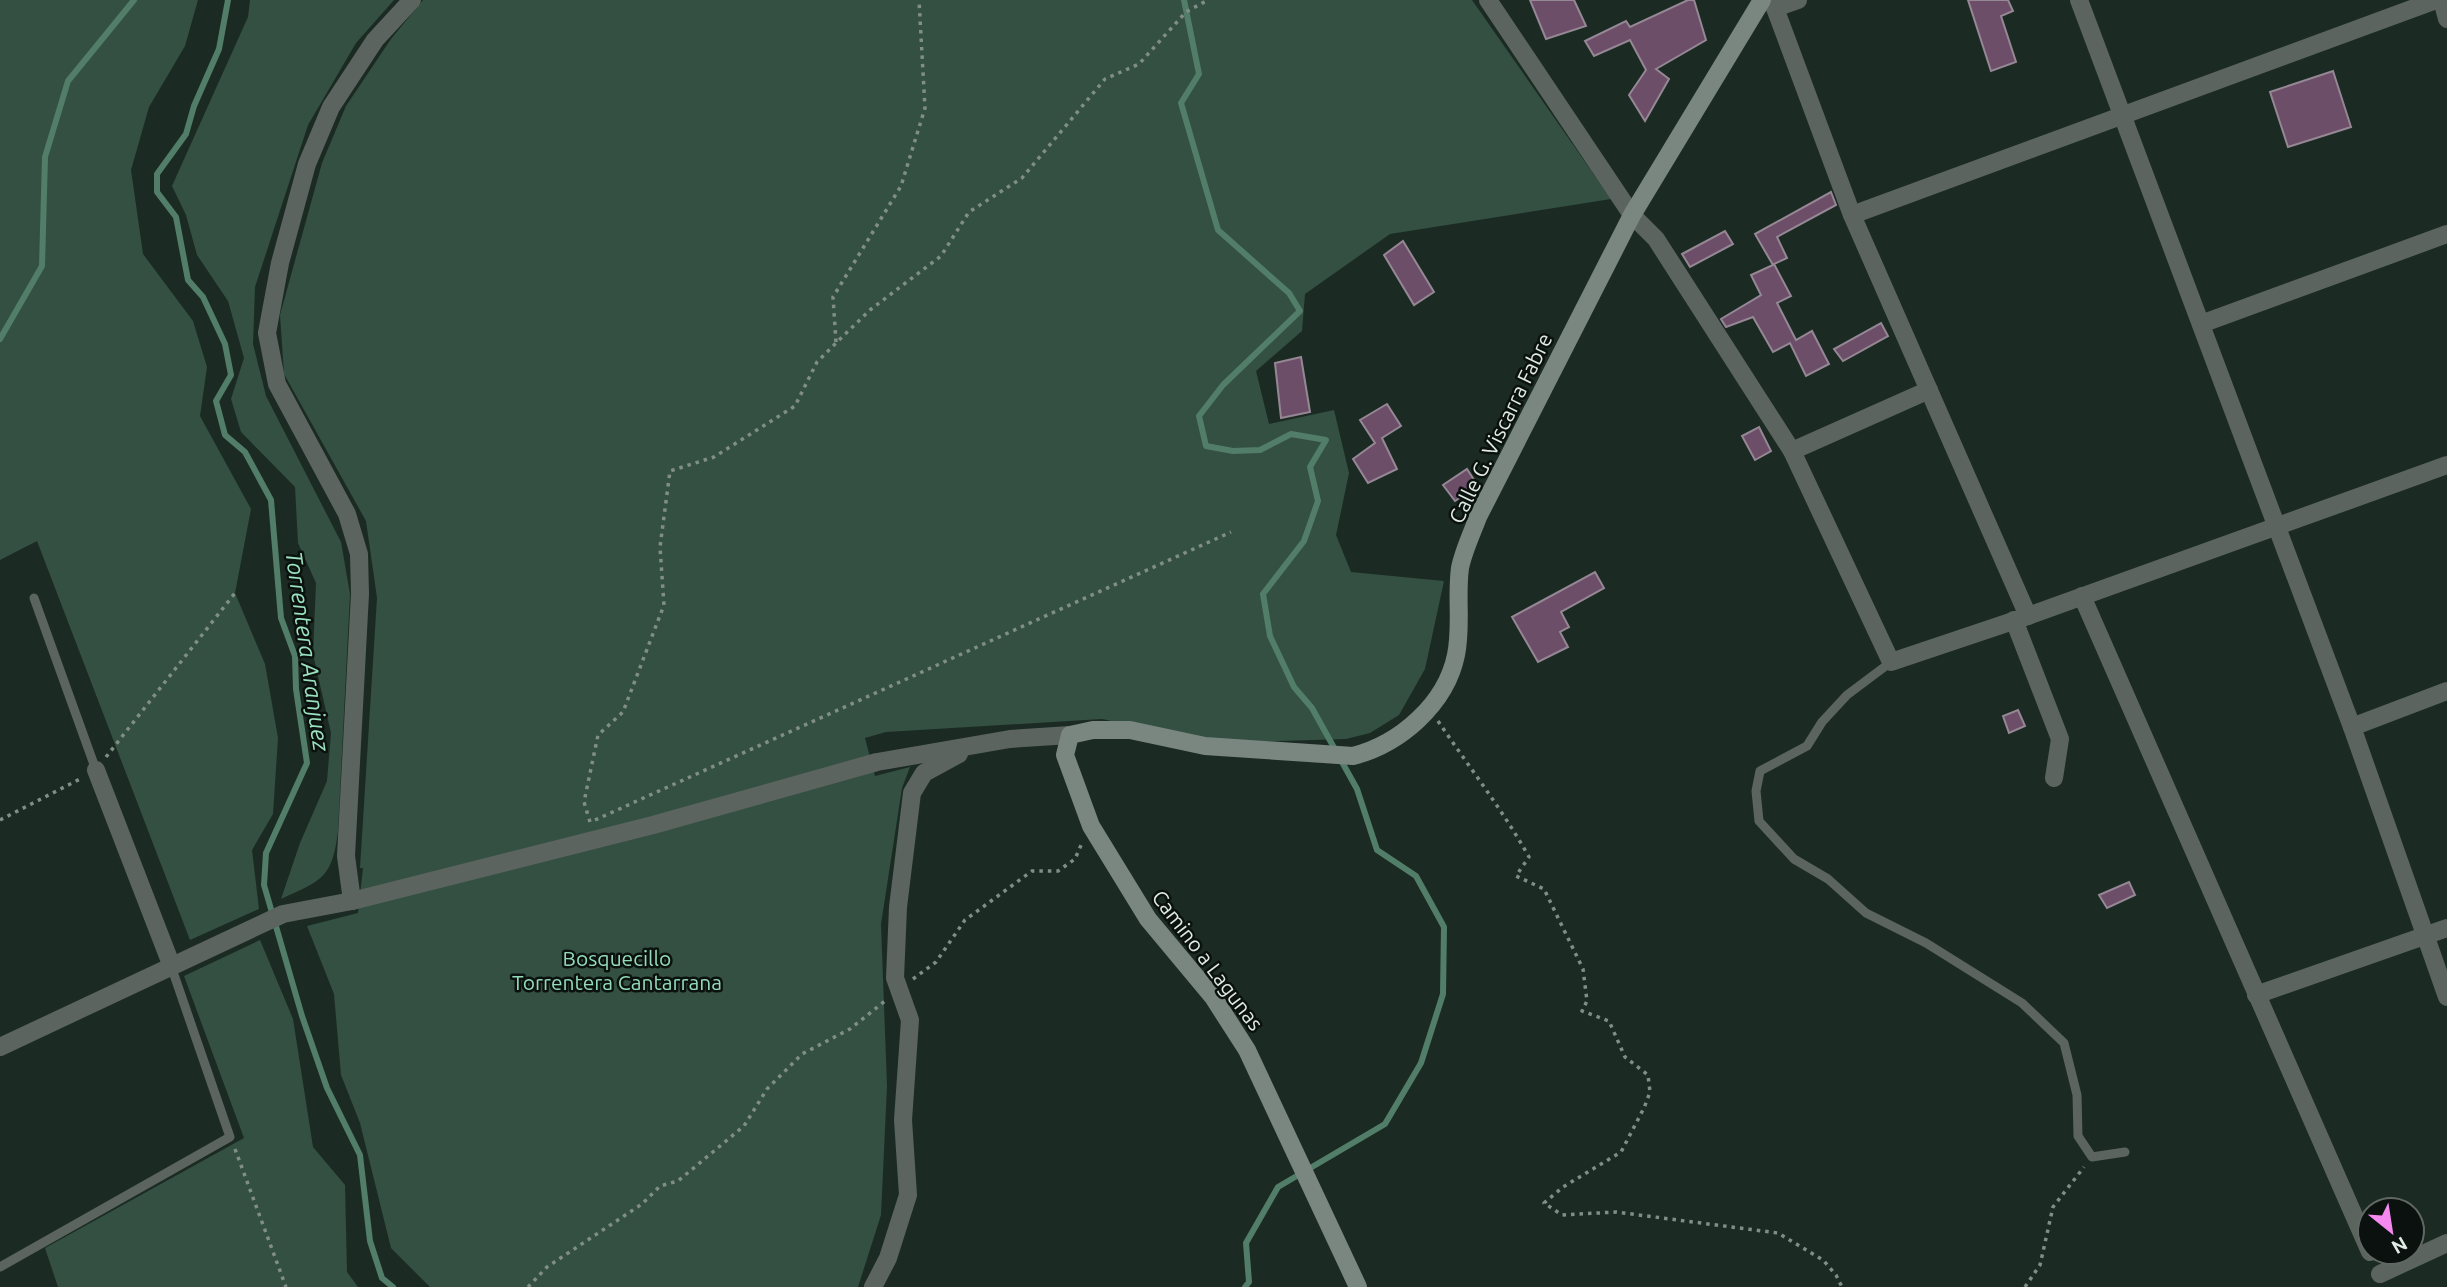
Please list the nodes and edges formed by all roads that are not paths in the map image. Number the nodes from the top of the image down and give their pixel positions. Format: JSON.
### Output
{"nodes":[{"id":1,"x":412,"y":0,"type":"edge"},
{"id":2,"x":1488,"y":0,"type":"edge"},
{"id":3,"x":1798,"y":0,"type":"edge"},
{"id":4,"x":2079,"y":0,"type":"edge"},
{"id":5,"x":2436,"y":0,"type":"edge"},
{"id":6,"x":2442,"y":0,"type":"edge"},
{"id":7,"x":1769,"y":3,"type":"edge"},
{"id":8,"x":2447,"y":19,"type":"edge"},
{"id":9,"x":2122,"y":117,"type":"junction"},
{"id":10,"x":1632,"y":215,"type":"junction"},
{"id":11,"x":1852,"y":215,"type":"junction"},
{"id":12,"x":2447,"y":234,"type":"edge"},
{"id":13,"x":2201,"y":324,"type":"junction"},
{"id":14,"x":1929,"y":390,"type":"junction"},
{"id":15,"x":1792,"y":451,"type":"junction"},
{"id":16,"x":2447,"y":465,"type":"edge"},
{"id":17,"x":2277,"y":526,"type":"junction"},
{"id":18,"x":2082,"y":596,"type":"junction"},
{"id":19,"x":34,"y":598,"type":"dead end"},
{"id":20,"x":2021,"y":618,"type":"junction"},
{"id":21,"x":1891,"y":662,"type":"junction"},
{"id":22,"x":2447,"y":691,"type":"edge"},
{"id":23,"x":2352,"y":726,"type":"junction"},
{"id":24,"x":1070,"y":735,"type":"junction"},
{"id":25,"x":1010,"y":739,"type":"junction"},
{"id":26,"x":96,"y":770,"type":"joint"},
{"id":27,"x":2053,"y":778,"type":"dead end"},
{"id":28,"x":352,"y":901,"type":"junction"},
{"id":29,"x":2447,"y":928,"type":"edge"},
{"id":30,"x":2425,"y":936,"type":"junction"},
{"id":31,"x":171,"y":964,"type":"junction"},
{"id":32,"x":2256,"y":995,"type":"junction"},
{"id":33,"x":2447,"y":998,"type":"edge"},
{"id":34,"x":0,"y":1047,"type":"edge"},
{"id":35,"x":2125,"y":1152,"type":"dead end"},
{"id":36,"x":2356,"y":1220,"type":"edge"},
{"id":37,"x":2447,"y":1243,"type":"edge"},
{"id":38,"x":0,"y":1267,"type":"edge"},
{"id":39,"x":2383,"y":1281,"type":"edge"},
{"id":40,"x":873,"y":1287,"type":"edge"},
{"id":41,"x":1358,"y":1287,"type":"edge"}],
"edges":[{"from":1,"to":28,"type":"street"},
{"from":2,"to":10,"type":"street"},
{"from":3,"to":7,"type":"street"},
{"from":4,"to":9,"type":"street"},
{"from":5,"to":9,"type":"street"},
{"from":6,"to":8,"type":"street"},
{"from":7,"to":10,"type":"street","name":"Calle G. Viscarra Fabre"},
{"from":7,"to":11,"type":"street"},
{"from":9,"to":11,"type":"street"},
{"from":9,"to":13,"type":"street"},
{"from":10,"to":15,"type":"street"},
{"from":10,"to":24,"type":"street","name":"Calle G. Viscarra Fabre"},
{"from":11,"to":14,"type":"street"},
{"from":12,"to":13,"type":"street"},
{"from":13,"to":17,"type":"street"},
{"from":14,"to":15,"type":"street"},
{"from":14,"to":20,"type":"street"},
{"from":15,"to":21,"type":"street"},
{"from":16,"to":17,"type":"street"},
{"from":17,"to":18,"type":"street"},
{"from":17,"to":23,"type":"street"},
{"from":18,"to":20,"type":"street"},
{"from":18,"to":32,"type":"street"},
{"from":19,"to":26,"type":"lane"},
{"from":20,"to":21,"type":"street"},
{"from":20,"to":27,"type":"street"},
{"from":21,"to":35,"type":"lane"},
{"from":22,"to":23,"type":"street"},
{"from":23,"to":30,"type":"street"},
{"from":24,"to":25,"type":"street"},
{"from":24,"to":41,"type":"street","name":"Camino a Lagunas"},
{"from":25,"to":28,"type":"street"},
{"from":25,"to":40,"type":"street"},
{"from":26,"to":31,"type":"street"},
{"from":28,"to":31,"type":"street"},
{"from":29,"to":30,"type":"street"},
{"from":30,"to":32,"type":"street"},
{"from":30,"to":33,"type":"street"},
{"from":31,"to":34,"type":"street"},
{"from":31,"to":38,"type":"lane"},
{"from":32,"to":36,"type":"street"},
{"from":37,"to":39,"type":"street"}]}
